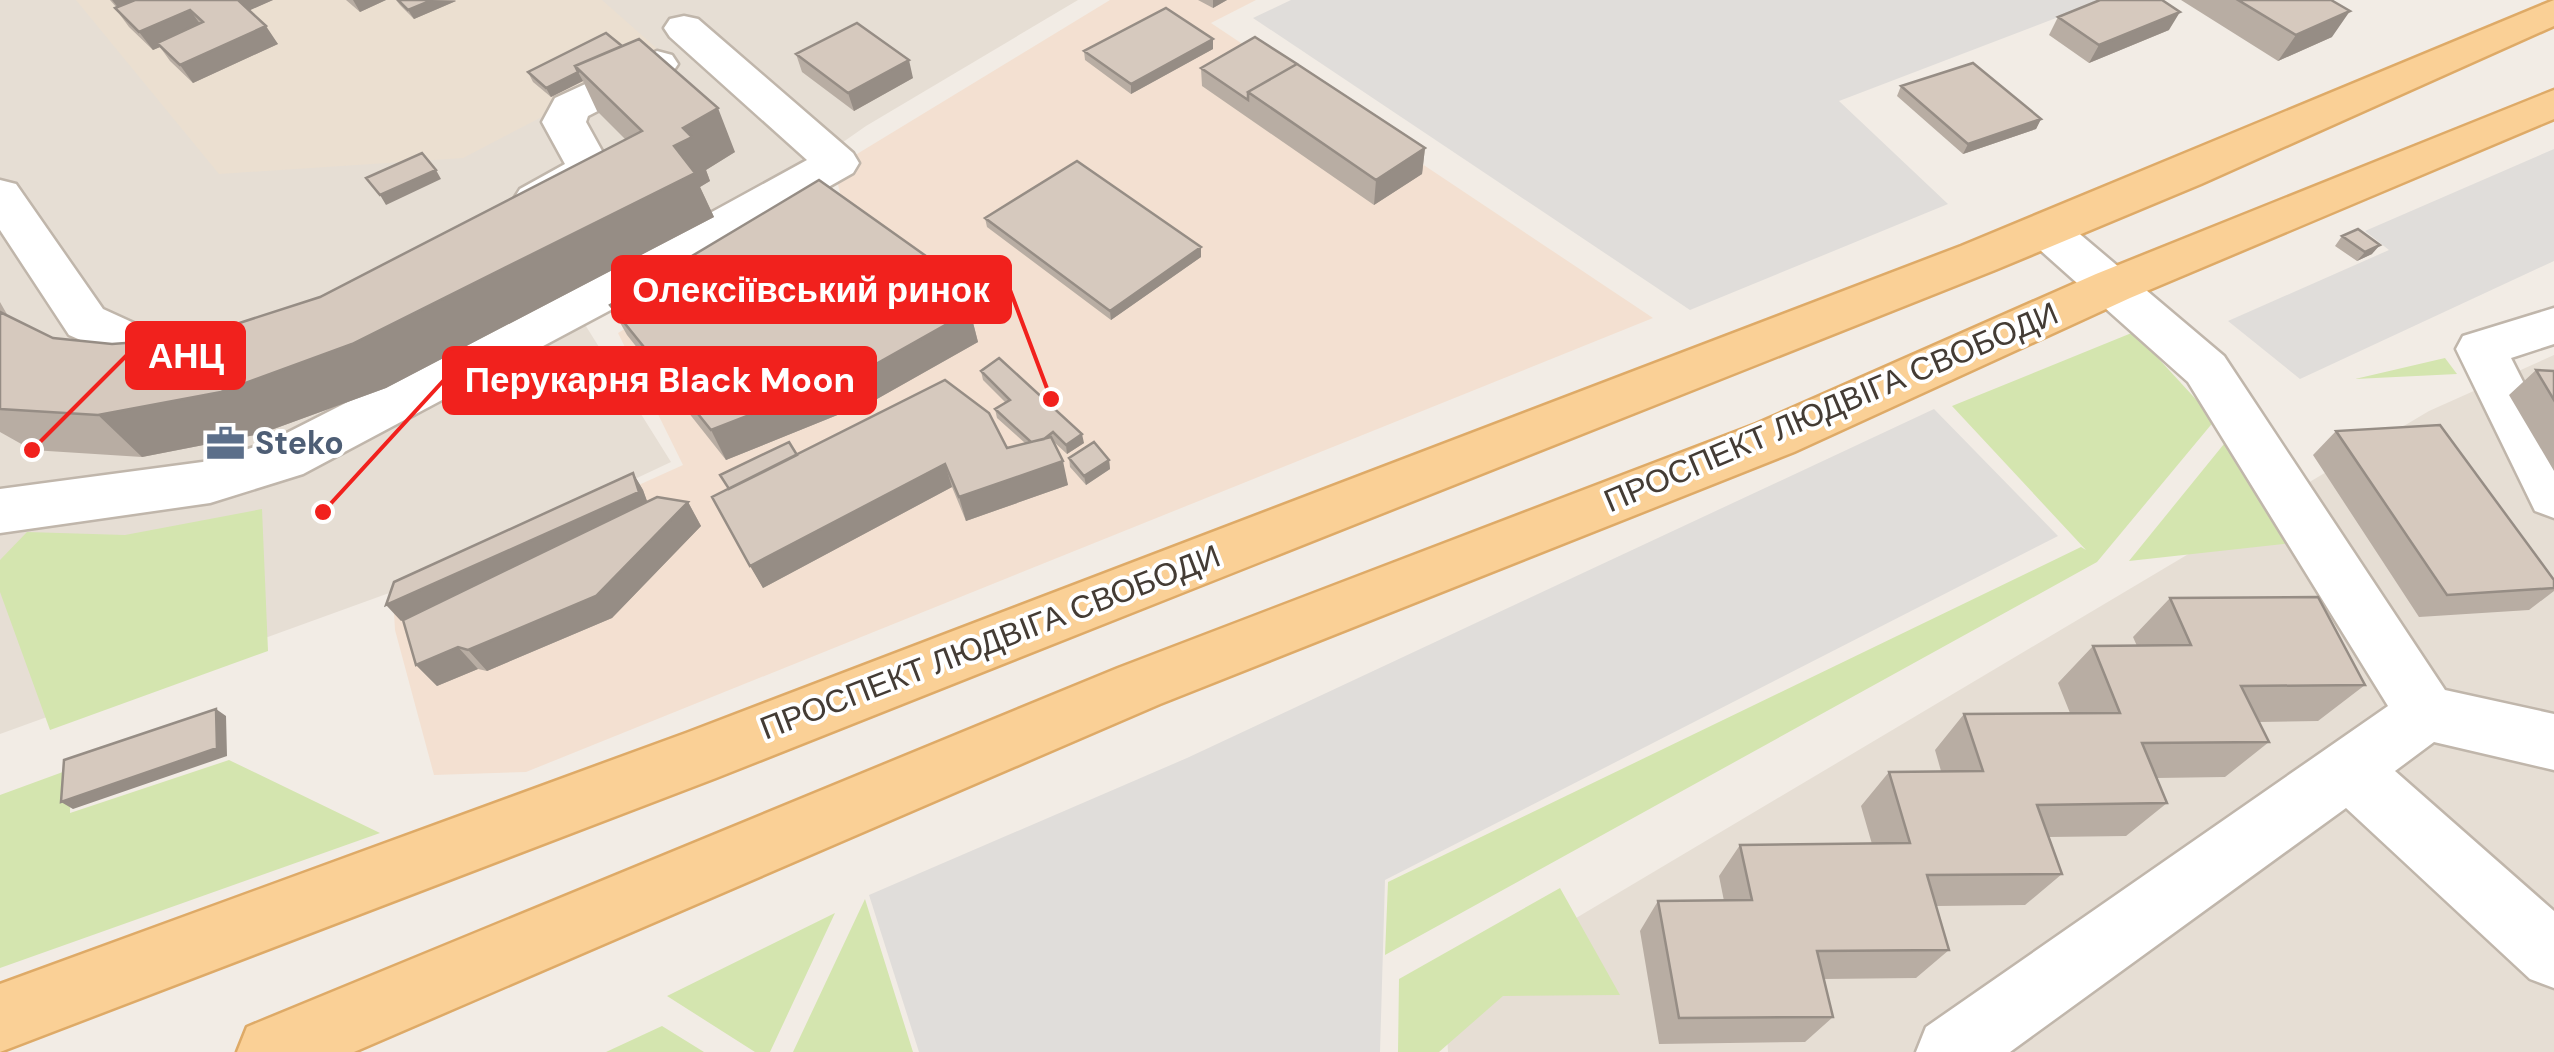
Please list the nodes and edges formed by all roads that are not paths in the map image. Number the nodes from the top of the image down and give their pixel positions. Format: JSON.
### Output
{"nodes":[{"id":1,"x":2554,"y":11,"type":"edge"},
{"id":2,"x":2554,"y":102,"type":"edge"},
{"id":3,"x":0,"y":195,"type":"edge"},
{"id":4,"x":493,"y":224,"type":"edge"},
{"id":5,"x":2046,"y":230,"type":"junction"},
{"id":6,"x":2114,"y":286,"type":"junction"},
{"id":7,"x":2554,"y":326,"type":"edge"},
{"id":8,"x":240,"y":344,"type":"edge"},
{"id":9,"x":102,"y":456,"type":"edge"},
{"id":10,"x":2554,"y":496,"type":"edge"},
{"id":11,"x":63,"y":504,"type":"junction"},
{"id":12,"x":0,"y":512,"type":"edge"},
{"id":13,"x":2426,"y":714,"type":"junction"},
{"id":14,"x":2554,"y":742,"type":"edge"},
{"id":15,"x":2349,"y":770,"type":"junction"},
{"id":16,"x":2554,"y":955,"type":"edge"},
{"id":17,"x":0,"y":1019,"type":"edge"},
{"id":18,"x":272,"y":1052,"type":"edge"},
{"id":19,"x":1951,"y":1052,"type":"edge"}],
"edges":[{"from":1,"to":5,"type":"main road"},
{"from":2,"to":6,"type":"main road","name":"ПРОСПЕКТ ЛЮДВІГА СВОБОДИ"},
{"from":3,"to":8,"type":"lane"},
{"from":4,"to":11,"type":"lane"},
{"from":5,"to":6,"type":"lane","name":"ПРОСПЕКТ ЛЮДВІГА СВОБОДИ"},
{"from":5,"to":17,"type":"main road","name":"ПРОСПЕКТ ЛЮДВІГА СВОБОДИ"},
{"from":6,"to":13,"type":"lane"},
{"from":6,"to":18,"type":"main road","name":"ПРОСПЕКТ ЛЮДВІГА СВОБОДИ"},
{"from":7,"to":10,"type":"lane"},
{"from":9,"to":11,"type":"lane"},
{"from":11,"to":12,"type":"lane"},
{"from":13,"to":14,"type":"lane"},
{"from":13,"to":15,"type":"lane"},
{"from":15,"to":16,"type":"lane"},
{"from":15,"to":19,"type":"lane"}]}
